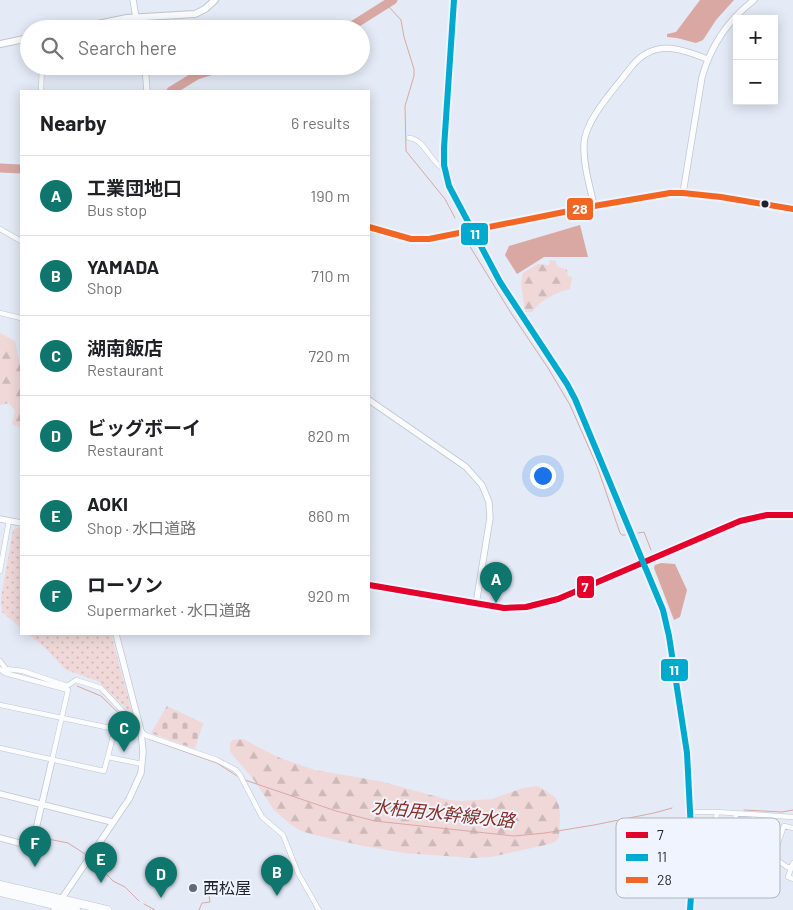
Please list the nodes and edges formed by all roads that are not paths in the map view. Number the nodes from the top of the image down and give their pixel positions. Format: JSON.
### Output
{"nodes":[{"id":1,"x":132,"y":0,"type":"edge"},
{"id":2,"x":215,"y":0,"type":"edge"},
{"id":3,"x":454,"y":0,"type":"edge"},
{"id":4,"x":754,"y":0,"type":"edge"},
{"id":5,"x":136,"y":17,"type":"junction"},
{"id":6,"x":120,"y":20,"type":"edge"},
{"id":7,"x":136,"y":20,"type":"edge"},
{"id":8,"x":20,"y":40,"type":"edge"},
{"id":9,"x":0,"y":44,"type":"edge"},
{"id":10,"x":707,"y":59,"type":"junction"},
{"id":11,"x":42,"y":75,"type":"edge"},
{"id":12,"x":146,"y":75,"type":"edge"},
{"id":13,"x":41,"y":90,"type":"edge"},
{"id":14,"x":147,"y":90,"type":"edge"},
{"id":15,"x":409,"y":138,"type":"dead end"},
{"id":16,"x":445,"y":170,"type":"junction"},
{"id":17,"x":683,"y":193,"type":"junction"},
{"id":18,"x":594,"y":206,"type":"junction"},
{"id":19,"x":793,"y":209,"type":"edge"},
{"id":20,"x":370,"y":227,"type":"edge"},
{"id":21,"x":0,"y":229,"type":"edge"},
{"id":22,"x":472,"y":231,"type":"junction"},
{"id":23,"x":20,"y":240,"type":"edge"},
{"id":24,"x":0,"y":313,"type":"edge"},
{"id":25,"x":20,"y":318,"type":"edge"},
{"id":26,"x":370,"y":401,"type":"edge"},
{"id":27,"x":793,"y":515,"type":"edge"},
{"id":28,"x":0,"y":519,"type":"edge"},
{"id":29,"x":8,"y":520,"type":"junction"},
{"id":30,"x":20,"y":523,"type":"edge"},
{"id":31,"x":642,"y":562,"type":"junction"},
{"id":32,"x":0,"y":571,"type":"edge"},
{"id":33,"x":370,"y":585,"type":"edge"},
{"id":34,"x":476,"y":604,"type":"junction"},
{"id":35,"x":116,"y":635,"type":"edge"},
{"id":36,"x":0,"y":661,"type":"edge"},
{"id":37,"x":0,"y":669,"type":"edge"},
{"id":38,"x":9,"y":672,"type":"junction"},
{"id":39,"x":0,"y":705,"type":"edge"},
{"id":40,"x":61,"y":718,"type":"junction"},
{"id":41,"x":141,"y":731,"type":"junction"},
{"id":42,"x":0,"y":748,"type":"edge"},
{"id":43,"x":108,"y":757,"type":"junction"},
{"id":44,"x":52,"y":760,"type":"junction"},
{"id":45,"x":142,"y":764,"type":"junction"},
{"id":46,"x":0,"y":794,"type":"edge"},
{"id":47,"x":42,"y":803,"type":"junction"},
{"id":48,"x":690,"y":812,"type":"junction"},
{"id":49,"x":717,"y":812,"type":"junction"},
{"id":50,"x":736,"y":814,"type":"junction"},
{"id":51,"x":753,"y":815,"type":"junction"},
{"id":52,"x":793,"y":816,"type":"edge"},
{"id":53,"x":690,"y":818,"type":"edge"},
{"id":54,"x":716,"y":818,"type":"edge"},
{"id":55,"x":735,"y":818,"type":"edge"},
{"id":56,"x":753,"y":818,"type":"edge"},
{"id":57,"x":112,"y":822,"type":"junction"},
{"id":58,"x":793,"y":828,"type":"edge"},
{"id":59,"x":780,"y":836,"type":"edge"},
{"id":60,"x":0,"y":838,"type":"edge"},
{"id":61,"x":780,"y":862,"type":"edge"},
{"id":62,"x":792,"y":865,"type":"edge"},
{"id":63,"x":793,"y":879,"type":"edge"},
{"id":64,"x":0,"y":885,"type":"edge"},
{"id":65,"x":0,"y":892,"type":"edge"},
{"id":66,"x":58,"y":905,"type":"edge"},
{"id":67,"x":76,"y":910,"type":"edge"},
{"id":68,"x":107,"y":910,"type":"edge"},
{"id":69,"x":319,"y":910,"type":"edge"}],
"edges":[{"from":1,"to":5,"type":"street"},
{"from":2,"to":5,"type":"main road"},
{"from":3,"to":16,"type":"main road"},
{"from":4,"to":10,"type":"street"},
{"from":5,"to":6,"type":"main road"},
{"from":5,"to":7,"type":"street"},
{"from":8,"to":9,"type":"main road"},
{"from":10,"to":17,"type":"street"},
{"from":10,"to":18,"type":"street"},
{"from":11,"to":13,"type":"street"},
{"from":12,"to":14,"type":"street"},
{"from":15,"to":16,"type":"street"},
{"from":16,"to":22,"type":"main road"},
{"from":17,"to":18,"type":"street"},
{"from":17,"to":19,"type":"street"},
{"from":18,"to":22,"type":"street"},
{"from":20,"to":22,"type":"street"},
{"from":21,"to":23,"type":"street"},
{"from":22,"to":31,"type":"main road"},
{"from":24,"to":25,"type":"street"},
{"from":26,"to":34,"type":"street"},
{"from":27,"to":31,"type":"street"},
{"from":28,"to":29,"type":"street"},
{"from":29,"to":30,"type":"street"},
{"from":29,"to":32,"type":"street"},
{"from":31,"to":34,"type":"street"},
{"from":31,"to":48,"type":"main road"},
{"from":33,"to":34,"type":"street"},
{"from":35,"to":41,"type":"street"},
{"from":36,"to":38,"type":"street"},
{"from":37,"to":38,"type":"street"},
{"from":38,"to":40,"type":"street"},
{"from":38,"to":41,"type":"street"},
{"from":39,"to":40,"type":"street"},
{"from":40,"to":43,"type":"street"},
{"from":40,"to":44,"type":"street"},
{"from":41,"to":45,"type":"street"},
{"from":41,"to":69,"type":"street"},
{"from":42,"to":44,"type":"street"},
{"from":43,"to":44,"type":"street"},
{"from":43,"to":45,"type":"street"},
{"from":44,"to":47,"type":"street"},
{"from":45,"to":57,"type":"street"},
{"from":46,"to":47,"type":"street"},
{"from":47,"to":57,"type":"street"},
{"from":47,"to":60,"type":"street"},
{"from":48,"to":49,"type":"street"},
{"from":48,"to":53,"type":"main road"},
{"from":49,"to":50,"type":"street"},
{"from":49,"to":54,"type":"street"},
{"from":50,"to":51,"type":"street"},
{"from":50,"to":55,"type":"street"},
{"from":51,"to":52,"type":"street"},
{"from":51,"to":56,"type":"street"},
{"from":57,"to":66,"type":"street"},
{"from":58,"to":59,"type":"street"},
{"from":61,"to":62,"type":"street"},
{"from":62,"to":63,"type":"street"},
{"from":64,"to":66,"type":"highway"},
{"from":65,"to":66,"type":"highway"},
{"from":66,"to":67,"type":"highway"},
{"from":66,"to":68,"type":"highway"}]}
